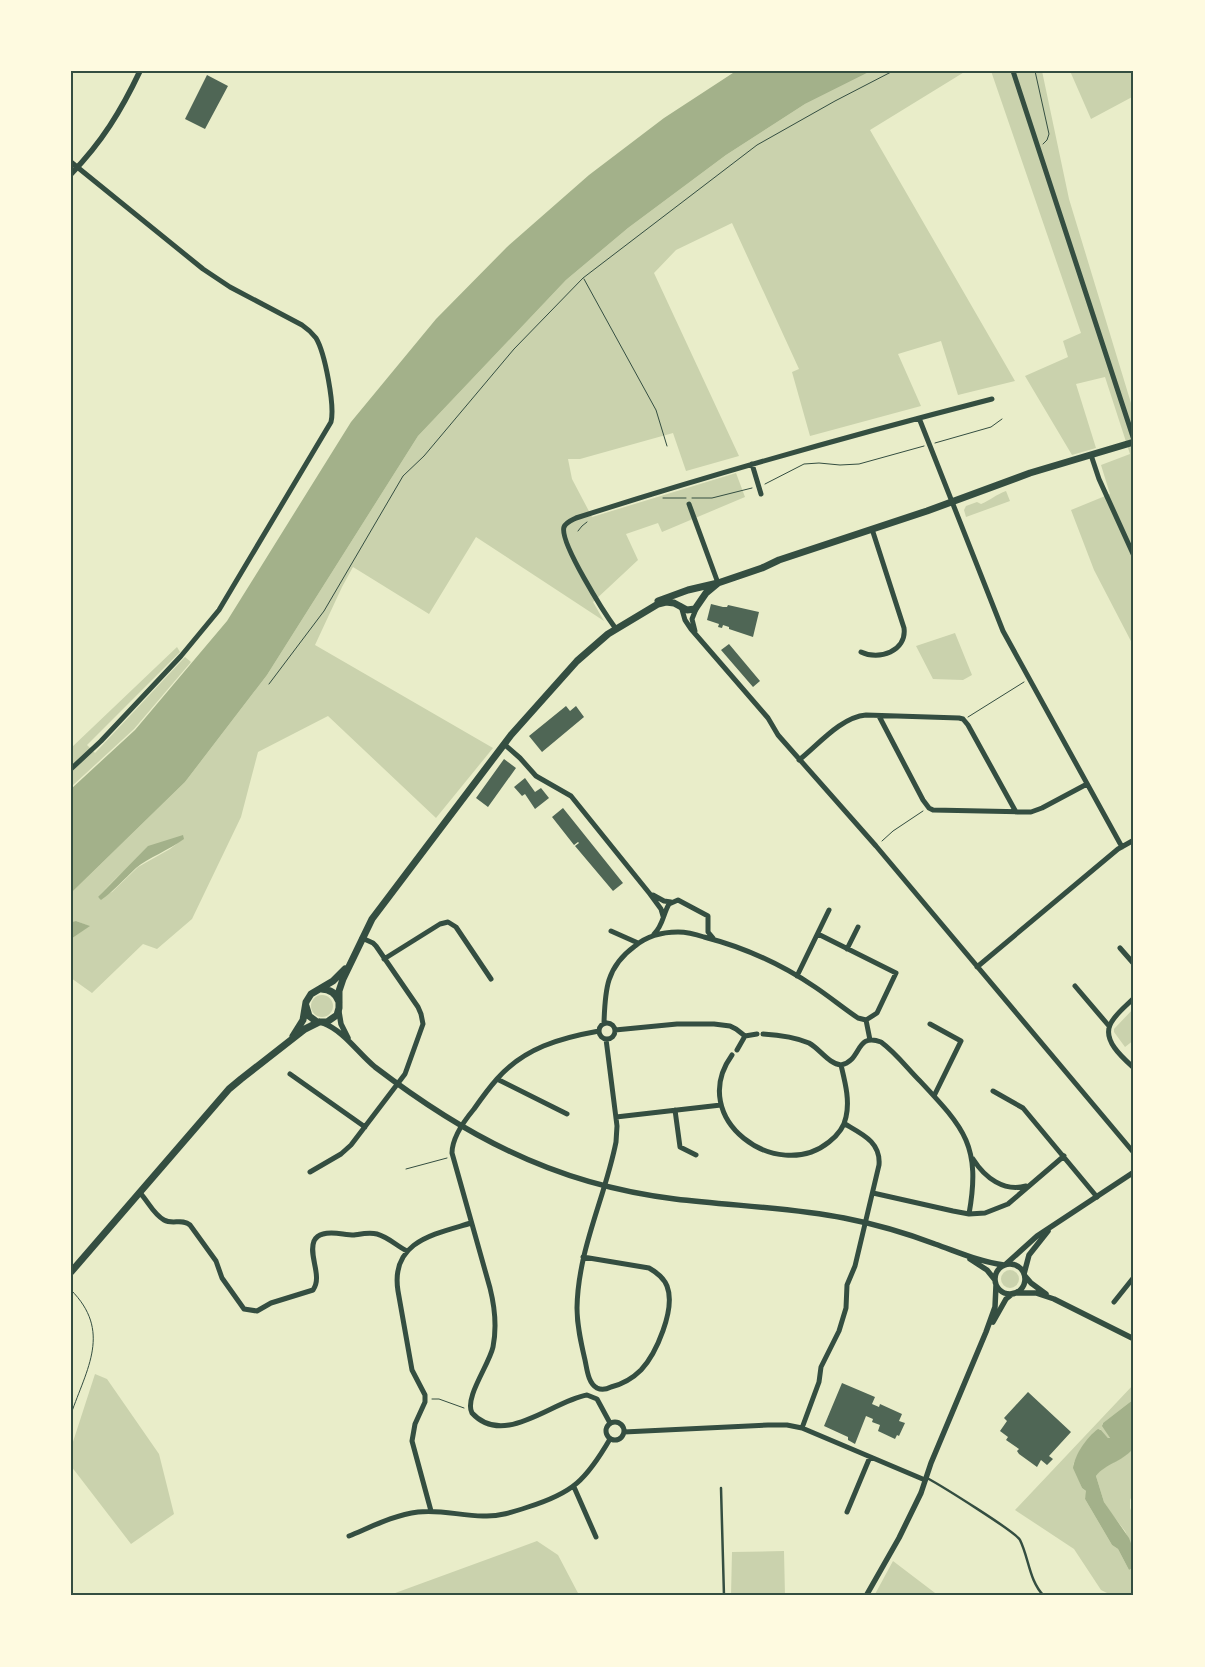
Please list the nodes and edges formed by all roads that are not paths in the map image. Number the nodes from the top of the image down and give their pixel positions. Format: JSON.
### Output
{"nodes":[{"id":1,"x":140,"y":71,"type":"edge"},
{"id":2,"x":1013,"y":71,"type":"edge"},
{"id":3,"x":71,"y":162,"type":"edge"},
{"id":4,"x":78,"y":167,"type":"junction"},
{"id":5,"x":71,"y":174,"type":"edge"},
{"id":6,"x":992,"y":399,"type":"dead end"},
{"id":7,"x":919,"y":418,"type":"junction"},
{"id":8,"x":1134,"y":441,"type":"edge"},
{"id":9,"x":1091,"y":455,"type":"junction"},
{"id":10,"x":752,"y":464,"type":"junction"},
{"id":11,"x":761,"y":494,"type":"dead end"},
{"id":12,"x":951,"y":502,"type":"junction"},
{"id":13,"x":689,"y":504,"type":"dead end"},
{"id":14,"x":872,"y":529,"type":"junction"},
{"id":15,"x":1134,"y":556,"type":"edge"},
{"id":16,"x":718,"y":583,"type":"junction"},
{"id":17,"x":688,"y":590,"type":"junction"},
{"id":18,"x":681,"y":606,"type":"junction"},
{"id":19,"x":698,"y":606,"type":"junction"},
{"id":20,"x":644,"y":612,"type":"junction"},
{"id":21,"x":616,"y":629,"type":"junction"},
{"id":22,"x":698,"y":636,"type":"junction"},
{"id":23,"x":862,"y":652,"type":"dead end"},
{"id":24,"x":879,"y":716,"type":"junction"},
{"id":25,"x":504,"y":744,"type":"junction"},
{"id":26,"x":799,"y":760,"type":"junction"},
{"id":27,"x":71,"y":769,"type":"edge"},
{"id":28,"x":1087,"y":784,"type":"junction"},
{"id":29,"x":1016,"y":812,"type":"junction"},
{"id":30,"x":1134,"y":840,"type":"edge"},
{"id":31,"x":1122,"y":847,"type":"junction"},
{"id":32,"x":650,"y":894,"type":"junction"},
{"id":33,"x":671,"y":902,"type":"junction"},
{"id":34,"x":829,"y":910,"type":"dead end"},
{"id":35,"x":662,"y":918,"type":"junction"},
{"id":36,"x":709,"y":924,"type":"junction"},
{"id":37,"x":858,"y":927,"type":"dead end"},
{"id":38,"x":611,"y":931,"type":"dead end"},
{"id":39,"x":672,"y":932,"type":"junction"},
{"id":40,"x":818,"y":934,"type":"junction"},
{"id":41,"x":696,"y":935,"type":"junction"},
{"id":42,"x":649,"y":937,"type":"junction"},
{"id":43,"x":362,"y":938,"type":"junction"},
{"id":44,"x":716,"y":940,"type":"junction"},
{"id":45,"x":638,"y":944,"type":"junction"},
{"id":46,"x":1120,"y":948,"type":"dead end"},
{"id":47,"x":848,"y":949,"type":"junction"},
{"id":48,"x":384,"y":958,"type":"junction"},
{"id":49,"x":351,"y":961,"type":"junction"},
{"id":50,"x":1134,"y":964,"type":"edge"},
{"id":51,"x":978,"y":967,"type":"junction"},
{"id":52,"x":797,"y":976,"type":"junction"},
{"id":53,"x":491,"y":979,"type":"dead end"},
{"id":54,"x":1075,"y":986,"type":"dead end"},
{"id":55,"x":318,"y":990,"type":"junction"},
{"id":56,"x":1134,"y":998,"type":"edge"},
{"id":57,"x":339,"y":1002,"type":"junction"},
{"id":58,"x":306,"y":1006,"type":"junction"},
{"id":59,"x":339,"y":1012,"type":"junction"},
{"id":60,"x":866,"y":1020,"type":"junction"},
{"id":61,"x":321,"y":1022,"type":"junction"},
{"id":62,"x":604,"y":1023,"type":"junction"},
{"id":63,"x":930,"y":1024,"type":"dead end"},
{"id":64,"x":1109,"y":1026,"type":"junction"},
{"id":65,"x":615,"y":1030,"type":"junction"},
{"id":66,"x":598,"y":1031,"type":"junction"},
{"id":67,"x":756,"y":1034,"type":"dead end"},
{"id":68,"x":763,"y":1034,"type":"dead end"},
{"id":69,"x":745,"y":1036,"type":"junction"},
{"id":70,"x":606,"y":1039,"type":"junction"},
{"id":71,"x":870,"y":1040,"type":"junction"},
{"id":72,"x":286,"y":1045,"type":"junction"},
{"id":73,"x":353,"y":1047,"type":"junction"},
{"id":74,"x":737,"y":1050,"type":"dead end"},
{"id":75,"x":732,"y":1055,"type":"dead end"},
{"id":76,"x":841,"y":1065,"type":"junction"},
{"id":77,"x":1134,"y":1068,"type":"edge"},
{"id":78,"x":290,"y":1074,"type":"dead end"},
{"id":79,"x":497,"y":1079,"type":"junction"},
{"id":80,"x":397,"y":1084,"type":"junction"},
{"id":81,"x":993,"y":1091,"type":"dead end"},
{"id":82,"x":934,"y":1096,"type":"junction"},
{"id":83,"x":721,"y":1105,"type":"junction"},
{"id":84,"x":675,"y":1110,"type":"junction"},
{"id":85,"x":567,"y":1114,"type":"dead end"},
{"id":86,"x":616,"y":1117,"type":"junction"},
{"id":87,"x":845,"y":1124,"type":"junction"},
{"id":88,"x":365,"y":1127,"type":"junction"},
{"id":89,"x":461,"y":1127,"type":"junction"},
{"id":90,"x":1134,"y":1153,"type":"edge"},
{"id":91,"x":971,"y":1154,"type":"junction"},
{"id":92,"x":696,"y":1155,"type":"dead end"},
{"id":93,"x":1064,"y":1156,"type":"junction"},
{"id":94,"x":310,"y":1172,"type":"dead end"},
{"id":95,"x":1134,"y":1172,"type":"edge"},
{"id":96,"x":1030,"y":1184,"type":"junction"},
{"id":97,"x":604,"y":1185,"type":"junction"},
{"id":98,"x":140,"y":1193,"type":"junction"},
{"id":99,"x":874,"y":1193,"type":"junction"},
{"id":100,"x":1097,"y":1197,"type":"junction"},
{"id":101,"x":969,"y":1214,"type":"junction"},
{"id":102,"x":471,"y":1223,"type":"junction"},
{"id":103,"x":866,"y":1223,"type":"junction"},
{"id":104,"x":1053,"y":1226,"type":"junction"},
{"id":105,"x":407,"y":1251,"type":"junction"},
{"id":106,"x":962,"y":1254,"type":"junction"},
{"id":107,"x":583,"y":1257,"type":"junction"},
{"id":108,"x":1005,"y":1265,"type":"junction"},
{"id":109,"x":71,"y":1272,"type":"edge"},
{"id":110,"x":1024,"y":1275,"type":"junction"},
{"id":111,"x":1134,"y":1277,"type":"edge"},
{"id":112,"x":996,"y":1283,"type":"junction"},
{"id":113,"x":1014,"y":1293,"type":"junction"},
{"id":114,"x":1054,"y":1299,"type":"junction"},
{"id":115,"x":1114,"y":1302,"type":"dead end"},
{"id":116,"x":986,"y":1332,"type":"junction"},
{"id":117,"x":1134,"y":1339,"type":"edge"},
{"id":118,"x":610,"y":1423,"type":"junction"},
{"id":119,"x":802,"y":1428,"type":"junction"},
{"id":120,"x":624,"y":1432,"type":"junction"},
{"id":121,"x":610,"y":1439,"type":"junction"},
{"id":122,"x":870,"y":1457,"type":"junction"},
{"id":123,"x":926,"y":1479,"type":"junction"},
{"id":124,"x":574,"y":1487,"type":"junction"},
{"id":125,"x":721,"y":1488,"type":"dead end"},
{"id":126,"x":431,"y":1511,"type":"junction"},
{"id":127,"x":847,"y":1512,"type":"dead end"},
{"id":128,"x":349,"y":1536,"type":"dead end"},
{"id":129,"x":596,"y":1537,"type":"dead end"},
{"id":130,"x":866,"y":1595,"type":"edge"},
{"id":131,"x":724,"y":1596,"type":"edge"},
{"id":132,"x":1044,"y":1596,"type":"edge"}],
"edges":[{"from":1,"to":4,"type":"street"},
{"from":2,"to":8,"type":"street"},
{"from":3,"to":4,"type":"street"},
{"from":4,"to":5,"type":"street"},
{"from":4,"to":27,"type":"street"},
{"from":6,"to":7,"type":"street"},
{"from":7,"to":10,"type":"street"},
{"from":7,"to":12,"type":"street"},
{"from":8,"to":9,"type":"main road"},
{"from":9,"to":12,"type":"main road"},
{"from":9,"to":15,"type":"street"},
{"from":10,"to":11,"type":"street"},
{"from":10,"to":21,"type":"street"},
{"from":12,"to":14,"type":"main road"},
{"from":12,"to":28,"type":"street"},
{"from":13,"to":16,"type":"street"},
{"from":14,"to":16,"type":"main road"},
{"from":14,"to":23,"type":"street"},
{"from":16,"to":17,"type":"main road"},
{"from":16,"to":19,"type":"main road"},
{"from":17,"to":18,"type":"main road"},
{"from":17,"to":19,"type":"main road"},
{"from":17,"to":20,"type":"main road"},
{"from":18,"to":19,"type":"main road"},
{"from":18,"to":20,"type":"main road"},
{"from":18,"to":22,"type":"street"},
{"from":19,"to":22,"type":"street"},
{"from":20,"to":21,"type":"main road"},
{"from":21,"to":25,"type":"main road"},
{"from":22,"to":26,"type":"street"},
{"from":24,"to":26,"type":"street"},
{"from":24,"to":29,"type":"street"},
{"from":24,"to":29,"type":"street"},
{"from":25,"to":32,"type":"street"},
{"from":25,"to":43,"type":"main road"},
{"from":26,"to":51,"type":"street"},
{"from":28,"to":29,"type":"street"},
{"from":28,"to":31,"type":"street"},
{"from":30,"to":31,"type":"street"},
{"from":31,"to":51,"type":"street"},
{"from":32,"to":33,"type":"street"},
{"from":32,"to":35,"type":"street"},
{"from":33,"to":35,"type":"street"},
{"from":33,"to":36,"type":"street"},
{"from":34,"to":40,"type":"street"},
{"from":35,"to":39,"type":"street"},
{"from":35,"to":42,"type":"street"},
{"from":36,"to":41,"type":"street"},
{"from":36,"to":44,"type":"street"},
{"from":37,"to":47,"type":"street"},
{"from":38,"to":45,"type":"street"},
{"from":39,"to":41,"type":"street"},
{"from":39,"to":42,"type":"street"},
{"from":40,"to":47,"type":"street"},
{"from":40,"to":52,"type":"street"},
{"from":41,"to":44,"type":"street"},
{"from":42,"to":45,"type":"street"},
{"from":43,"to":48,"type":"street"},
{"from":43,"to":49,"type":"main road"},
{"from":44,"to":52,"type":"street"},
{"from":45,"to":62,"type":"street"},
{"from":46,"to":50,"type":"street"},
{"from":47,"to":60,"type":"street"},
{"from":48,"to":53,"type":"street"},
{"from":48,"to":80,"type":"street"},
{"from":49,"to":55,"type":"main road"},
{"from":49,"to":57,"type":"main road"},
{"from":51,"to":90,"type":"street"},
{"from":52,"to":60,"type":"street"},
{"from":54,"to":64,"type":"street"},
{"from":55,"to":57,"type":"main road"},
{"from":55,"to":58,"type":"main road"},
{"from":56,"to":64,"type":"street"},
{"from":57,"to":59,"type":"main road"},
{"from":58,"to":61,"type":"main road"},
{"from":58,"to":72,"type":"main road"},
{"from":59,"to":61,"type":"main road"},
{"from":59,"to":73,"type":"street"},
{"from":60,"to":71,"type":"street"},
{"from":61,"to":72,"type":"main road"},
{"from":61,"to":73,"type":"street"},
{"from":62,"to":65,"type":"street"},
{"from":62,"to":66,"type":"street"},
{"from":63,"to":82,"type":"street"},
{"from":64,"to":77,"type":"street"},
{"from":65,"to":69,"type":"street"},
{"from":65,"to":70,"type":"street"},
{"from":66,"to":70,"type":"street"},
{"from":66,"to":79,"type":"street"},
{"from":67,"to":69,"type":"street"},
{"from":68,"to":76,"type":"street"},
{"from":69,"to":74,"type":"street"},
{"from":70,"to":86,"type":"street"},
{"from":71,"to":76,"type":"street"},
{"from":71,"to":82,"type":"street"},
{"from":72,"to":98,"type":"main road"},
{"from":73,"to":80,"type":"street"},
{"from":75,"to":83,"type":"street"},
{"from":76,"to":87,"type":"street"},
{"from":78,"to":88,"type":"street"},
{"from":79,"to":85,"type":"street"},
{"from":79,"to":89,"type":"street"},
{"from":80,"to":88,"type":"street"},
{"from":80,"to":89,"type":"street"},
{"from":81,"to":93,"type":"street"},
{"from":82,"to":91,"type":"street"},
{"from":83,"to":84,"type":"street"},
{"from":83,"to":87,"type":"street"},
{"from":84,"to":86,"type":"street"},
{"from":84,"to":92,"type":"street"},
{"from":86,"to":97,"type":"street"},
{"from":87,"to":99,"type":"street"},
{"from":88,"to":94,"type":"street"},
{"from":89,"to":97,"type":"street"},
{"from":89,"to":102,"type":"street"},
{"from":91,"to":96,"type":"street"},
{"from":91,"to":101,"type":"street"},
{"from":93,"to":96,"type":"street"},
{"from":93,"to":100,"type":"street"},
{"from":95,"to":100,"type":"street"},
{"from":96,"to":101,"type":"street"},
{"from":97,"to":103,"type":"street"},
{"from":97,"to":107,"type":"street"},
{"from":98,"to":105,"type":"street"},
{"from":98,"to":109,"type":"main road"},
{"from":99,"to":101,"type":"street"},
{"from":99,"to":103,"type":"street"},
{"from":100,"to":104,"type":"street"},
{"from":102,"to":105,"type":"street"},
{"from":102,"to":118,"type":"street"},
{"from":103,"to":106,"type":"street"},
{"from":103,"to":119,"type":"street"},
{"from":104,"to":108,"type":"street"},
{"from":104,"to":110,"type":"street"},
{"from":105,"to":126,"type":"street"},
{"from":106,"to":108,"type":"street"},
{"from":106,"to":112,"type":"street"},
{"from":107,"to":107,"type":"street"},
{"from":108,"to":110,"type":"street"},
{"from":108,"to":112,"type":"street"},
{"from":110,"to":113,"type":"street"},
{"from":110,"to":114,"type":"street"},
{"from":111,"to":115,"type":"street"},
{"from":112,"to":113,"type":"street"},
{"from":112,"to":116,"type":"street"},
{"from":113,"to":114,"type":"street"},
{"from":113,"to":116,"type":"street"},
{"from":114,"to":117,"type":"street"},
{"from":116,"to":123,"type":"street"},
{"from":118,"to":120,"type":"street"},
{"from":118,"to":121,"type":"street"},
{"from":119,"to":120,"type":"street"},
{"from":119,"to":122,"type":"street"},
{"from":120,"to":121,"type":"street"},
{"from":121,"to":124,"type":"street"},
{"from":122,"to":123,"type":"street"},
{"from":122,"to":127,"type":"street"},
{"from":123,"to":130,"type":"street"},
{"from":123,"to":132,"type":"lane"},
{"from":124,"to":126,"type":"street"},
{"from":124,"to":129,"type":"street"},
{"from":125,"to":131,"type":"lane"},
{"from":126,"to":128,"type":"street"}]}
